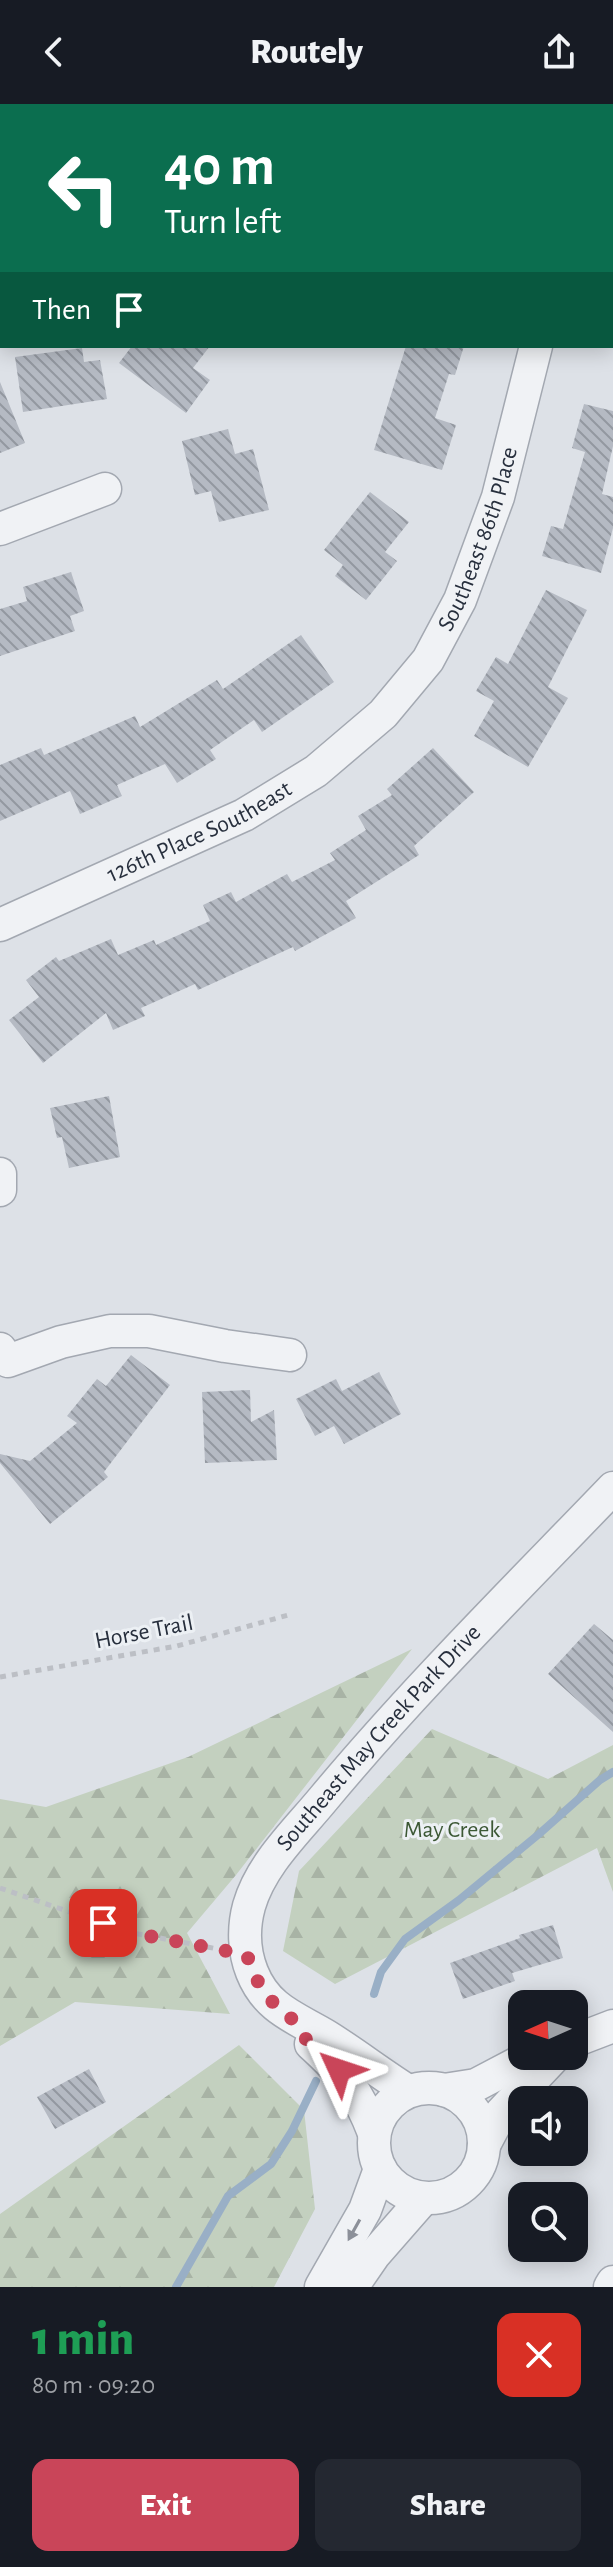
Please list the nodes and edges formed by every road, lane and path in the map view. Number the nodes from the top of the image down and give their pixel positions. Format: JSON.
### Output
{"nodes":[{"id":1,"x":535,"y":348,"type":"edge"},
{"id":2,"x":105,"y":489,"type":"dead end"},
{"id":3,"x":0,"y":529,"type":"edge"},
{"id":4,"x":383,"y":714,"type":"joint"},
{"id":5,"x":0,"y":925,"type":"edge"},
{"id":6,"x":0,"y":1174,"type":"edge"},
{"id":7,"x":0,"y":1190,"type":"edge"},
{"id":8,"x":4,"y":1355,"type":"edge"},
{"id":9,"x":290,"y":1355,"type":"dead end"},
{"id":10,"x":613,"y":1488,"type":"edge"},
{"id":11,"x":292,"y":1614,"type":"dead end"},
{"id":12,"x":0,"y":1677,"type":"edge"},
{"id":13,"x":0,"y":1888,"type":"edge"},
{"id":14,"x":247,"y":1955,"type":"junction"},
{"id":15,"x":292,"y":2019,"type":"junction"},
{"id":16,"x":613,"y":2026,"type":"edge"},
{"id":17,"x":588,"y":2036,"type":"edge"},
{"id":18,"x":508,"y":2068,"type":"edge"},
{"id":19,"x":542,"y":2070,"type":"edge"},
{"id":20,"x":444,"y":2090,"type":"junction"},
{"id":21,"x":408,"y":2091,"type":"junction"},
{"id":22,"x":374,"y":2133,"type":"junction"},
{"id":23,"x":484,"y":2145,"type":"junction"},
{"id":24,"x":380,"y":2169,"type":"junction"},
{"id":25,"x":423,"y":2199,"type":"junction"},
{"id":26,"x":613,"y":2282,"type":"edge"},
{"id":27,"x":321,"y":2287,"type":"edge"},
{"id":28,"x":352,"y":2287,"type":"edge"},
{"id":29,"x":610,"y":2287,"type":"edge"}],
"edges":[{"from":1,"to":4,"type":"street","name":"Southeast 86th Place"},
{"from":2,"to":3,"type":"street"},
{"from":4,"to":5,"type":"street","name":"126th Place Southeast"},
{"from":6,"to":7,"type":"street"},
{"from":8,"to":9,"type":"street"},
{"from":10,"to":14,"type":"street","name":"Southeast May Creek Park Drive"},
{"from":11,"to":12,"type":"path","name":"Horse Trail"},
{"from":13,"to":14,"type":"path"},
{"from":14,"to":15,"type":"street","name":"Southeast May Creek Park Drive"},
{"from":15,"to":21,"type":"street","name":"Southeast May Creek Park Drive"},
{"from":15,"to":22,"type":"street","name":"Southeast May Creek Park Drive"},
{"from":16,"to":17,"type":"street"},
{"from":18,"to":20,"type":"street"},
{"from":19,"to":23,"type":"street"},
{"from":20,"to":21,"type":"street"},
{"from":20,"to":23,"type":"street"},
{"from":21,"to":22,"type":"street"},
{"from":22,"to":24,"type":"street"},
{"from":23,"to":25,"type":"street"},
{"from":24,"to":25,"type":"street"},
{"from":24,"to":27,"type":"street","one_way":true},
{"from":25,"to":28,"type":"street"},
{"from":26,"to":29,"type":"street"}]}
